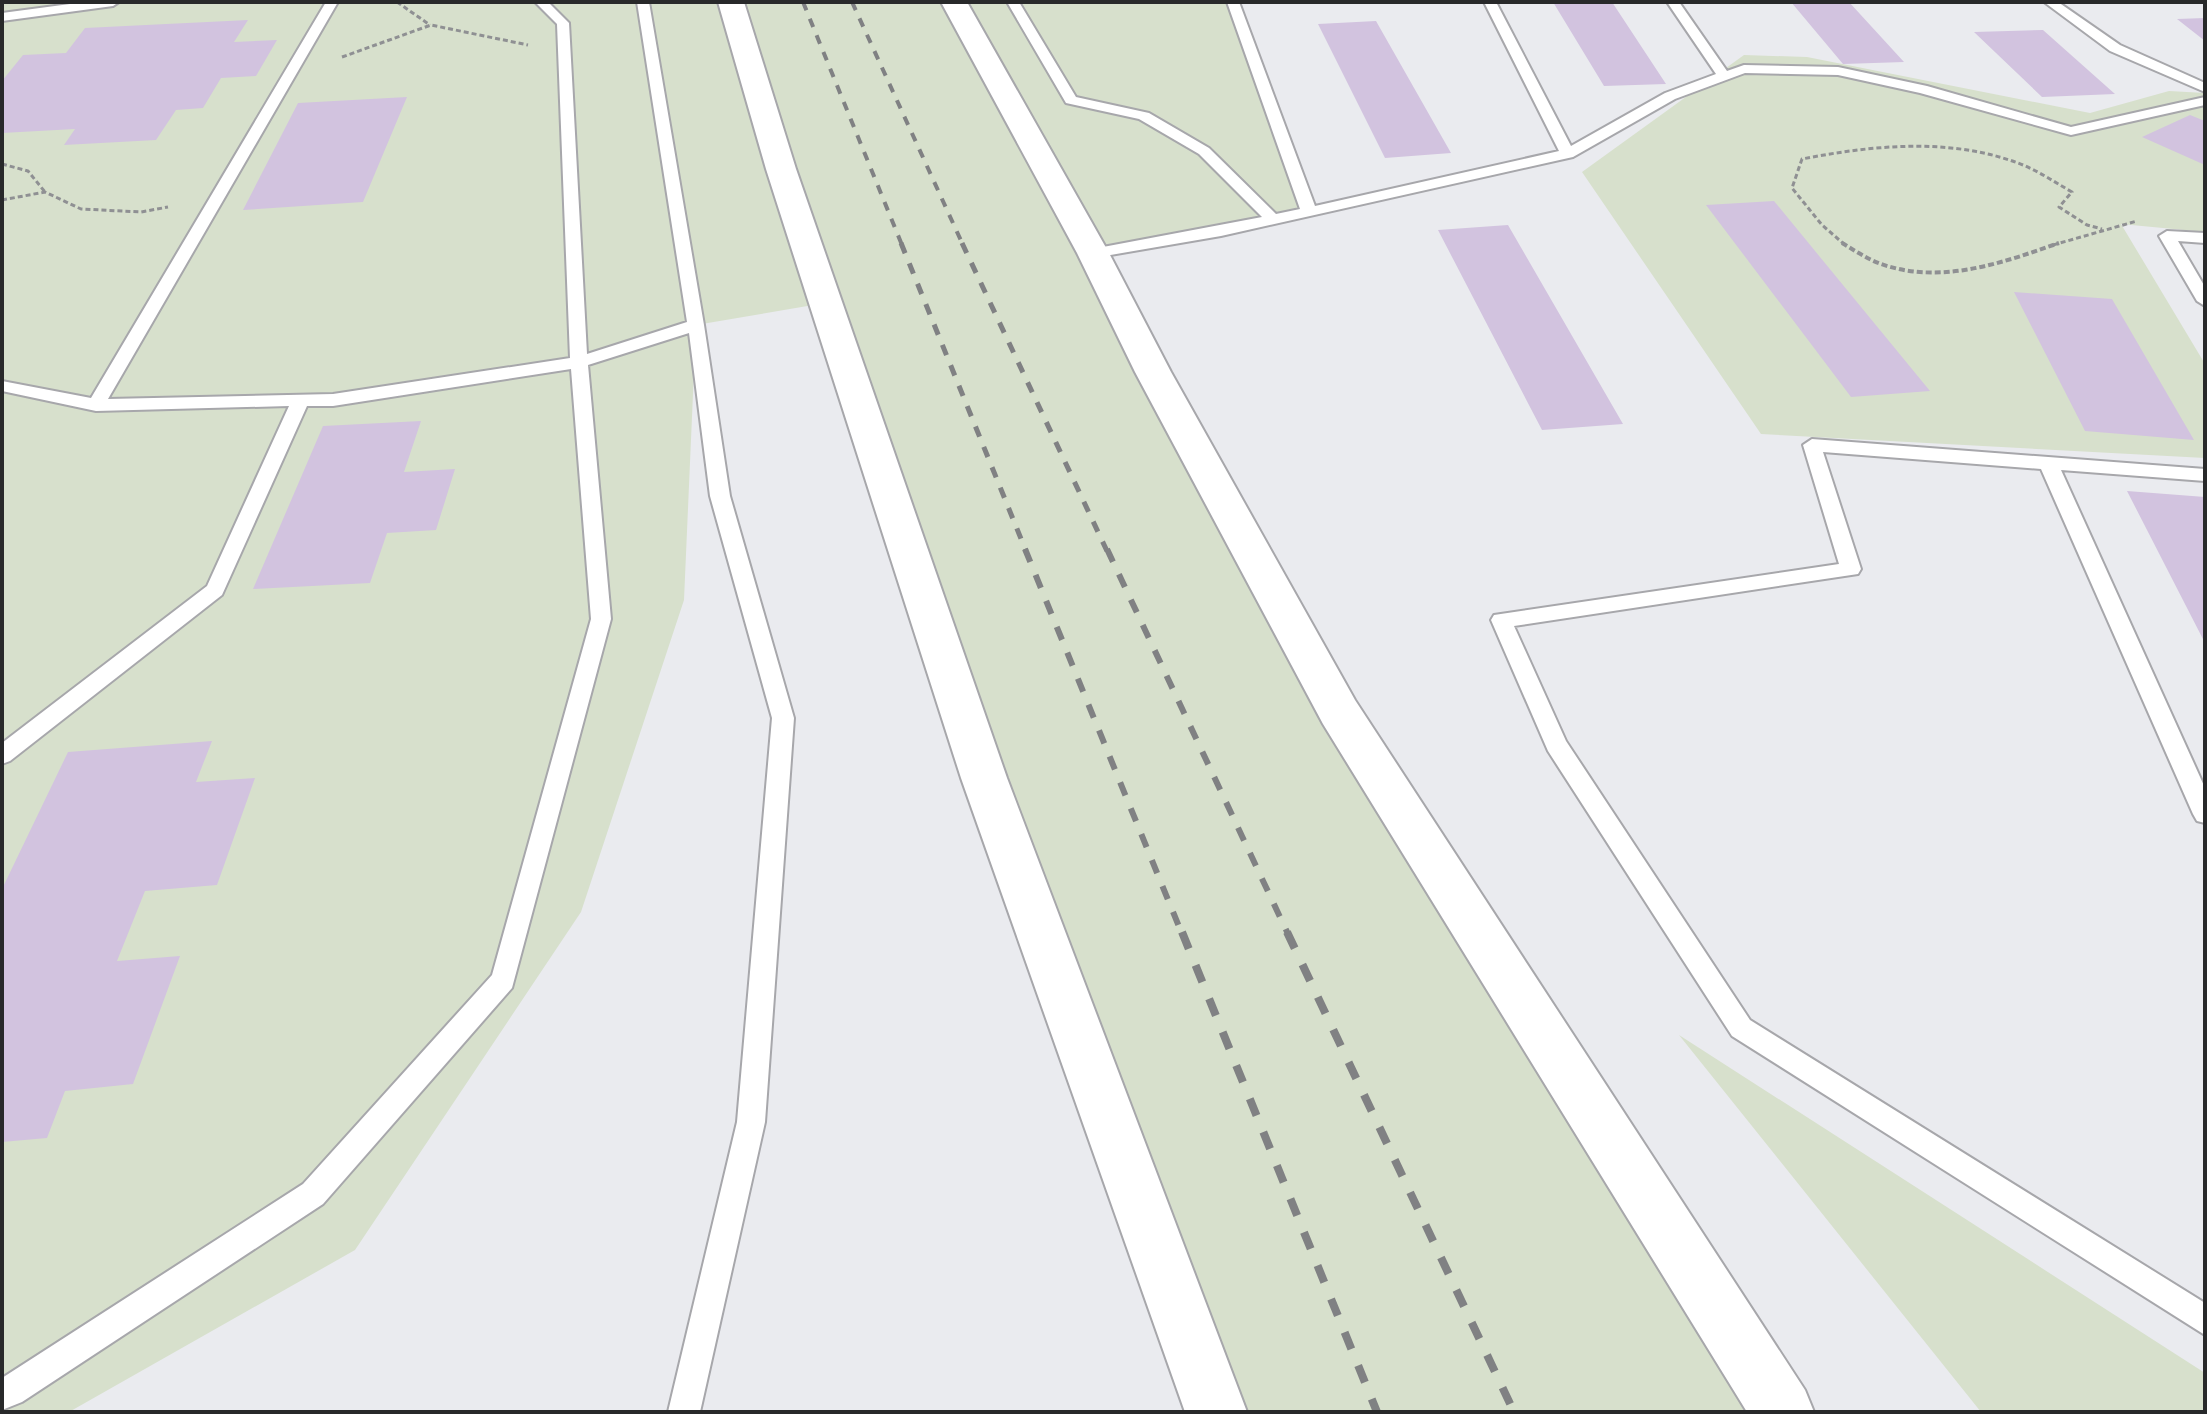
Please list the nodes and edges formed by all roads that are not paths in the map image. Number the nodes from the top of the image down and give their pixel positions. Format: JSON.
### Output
{"nodes":[{"id":1,"x":113,"y":2,"type":"edge"},
{"id":2,"x":332,"y":2,"type":"edge"},
{"id":3,"x":541,"y":2,"type":"edge"},
{"id":4,"x":643,"y":2,"type":"edge"},
{"id":5,"x":731,"y":2,"type":"edge"},
{"id":6,"x":954,"y":2,"type":"edge"},
{"id":7,"x":1013,"y":2,"type":"edge"},
{"id":8,"x":1233,"y":2,"type":"edge"},
{"id":9,"x":1490,"y":2,"type":"edge"},
{"id":10,"x":1673,"y":2,"type":"edge"},
{"id":11,"x":2050,"y":2,"type":"edge"},
{"id":12,"x":64,"y":5,"type":"edge"},
{"id":13,"x":2,"y":17,"type":"edge"},
{"id":14,"x":1724,"y":76,"type":"junction"},
{"id":15,"x":2205,"y":88,"type":"edge"},
{"id":16,"x":2205,"y":101,"type":"edge"},
{"id":17,"x":1568,"y":154,"type":"junction"},
{"id":18,"x":1309,"y":211,"type":"junction"},
{"id":19,"x":1272,"y":219,"type":"junction"},
{"id":20,"x":2205,"y":238,"type":"edge"},
{"id":21,"x":1093,"y":253,"type":"junction"},
{"id":22,"x":2205,"y":301,"type":"edge"},
{"id":23,"x":696,"y":325,"type":"junction"},
{"id":24,"x":579,"y":362,"type":"junction"},
{"id":25,"x":2,"y":386,"type":"edge"},
{"id":26,"x":300,"y":401,"type":"junction"},
{"id":27,"x":96,"y":405,"type":"junction"},
{"id":28,"x":2048,"y":463,"type":"junction"},
{"id":29,"x":2205,"y":475,"type":"edge"},
{"id":30,"x":2,"y":755,"type":"edge"},
{"id":31,"x":2205,"y":814,"type":"edge"},
{"id":32,"x":2205,"y":1320,"type":"edge"},
{"id":33,"x":2,"y":1394,"type":"edge"},
{"id":34,"x":684,"y":1412,"type":"edge"},
{"id":35,"x":1216,"y":1412,"type":"edge"},
{"id":36,"x":1783,"y":1412,"type":"edge"}],
"edges":[{"from":1,"to":12,"type":"lane"},
{"from":2,"to":27,"type":"lane"},
{"from":3,"to":24,"type":"lane"},
{"from":4,"to":23,"type":"lane"},
{"from":5,"to":35,"type":"street"},
{"from":6,"to":21,"type":"street"},
{"from":7,"to":19,"type":"lane"},
{"from":8,"to":18,"type":"lane"},
{"from":9,"to":17,"type":"lane"},
{"from":10,"to":14,"type":"lane"},
{"from":11,"to":15,"type":"lane"},
{"from":12,"to":13,"type":"lane"},
{"from":14,"to":16,"type":"lane"},
{"from":14,"to":17,"type":"lane"},
{"from":17,"to":18,"type":"lane"},
{"from":18,"to":19,"type":"lane"},
{"from":19,"to":21,"type":"lane"},
{"from":20,"to":22,"type":"lane"},
{"from":21,"to":36,"type":"street"},
{"from":23,"to":24,"type":"lane"},
{"from":23,"to":34,"type":"lane"},
{"from":24,"to":26,"type":"lane"},
{"from":24,"to":33,"type":"lane"},
{"from":25,"to":27,"type":"lane"},
{"from":26,"to":27,"type":"lane"},
{"from":26,"to":30,"type":"lane"},
{"from":28,"to":29,"type":"lane"},
{"from":28,"to":31,"type":"lane"},
{"from":28,"to":32,"type":"lane"}]}
